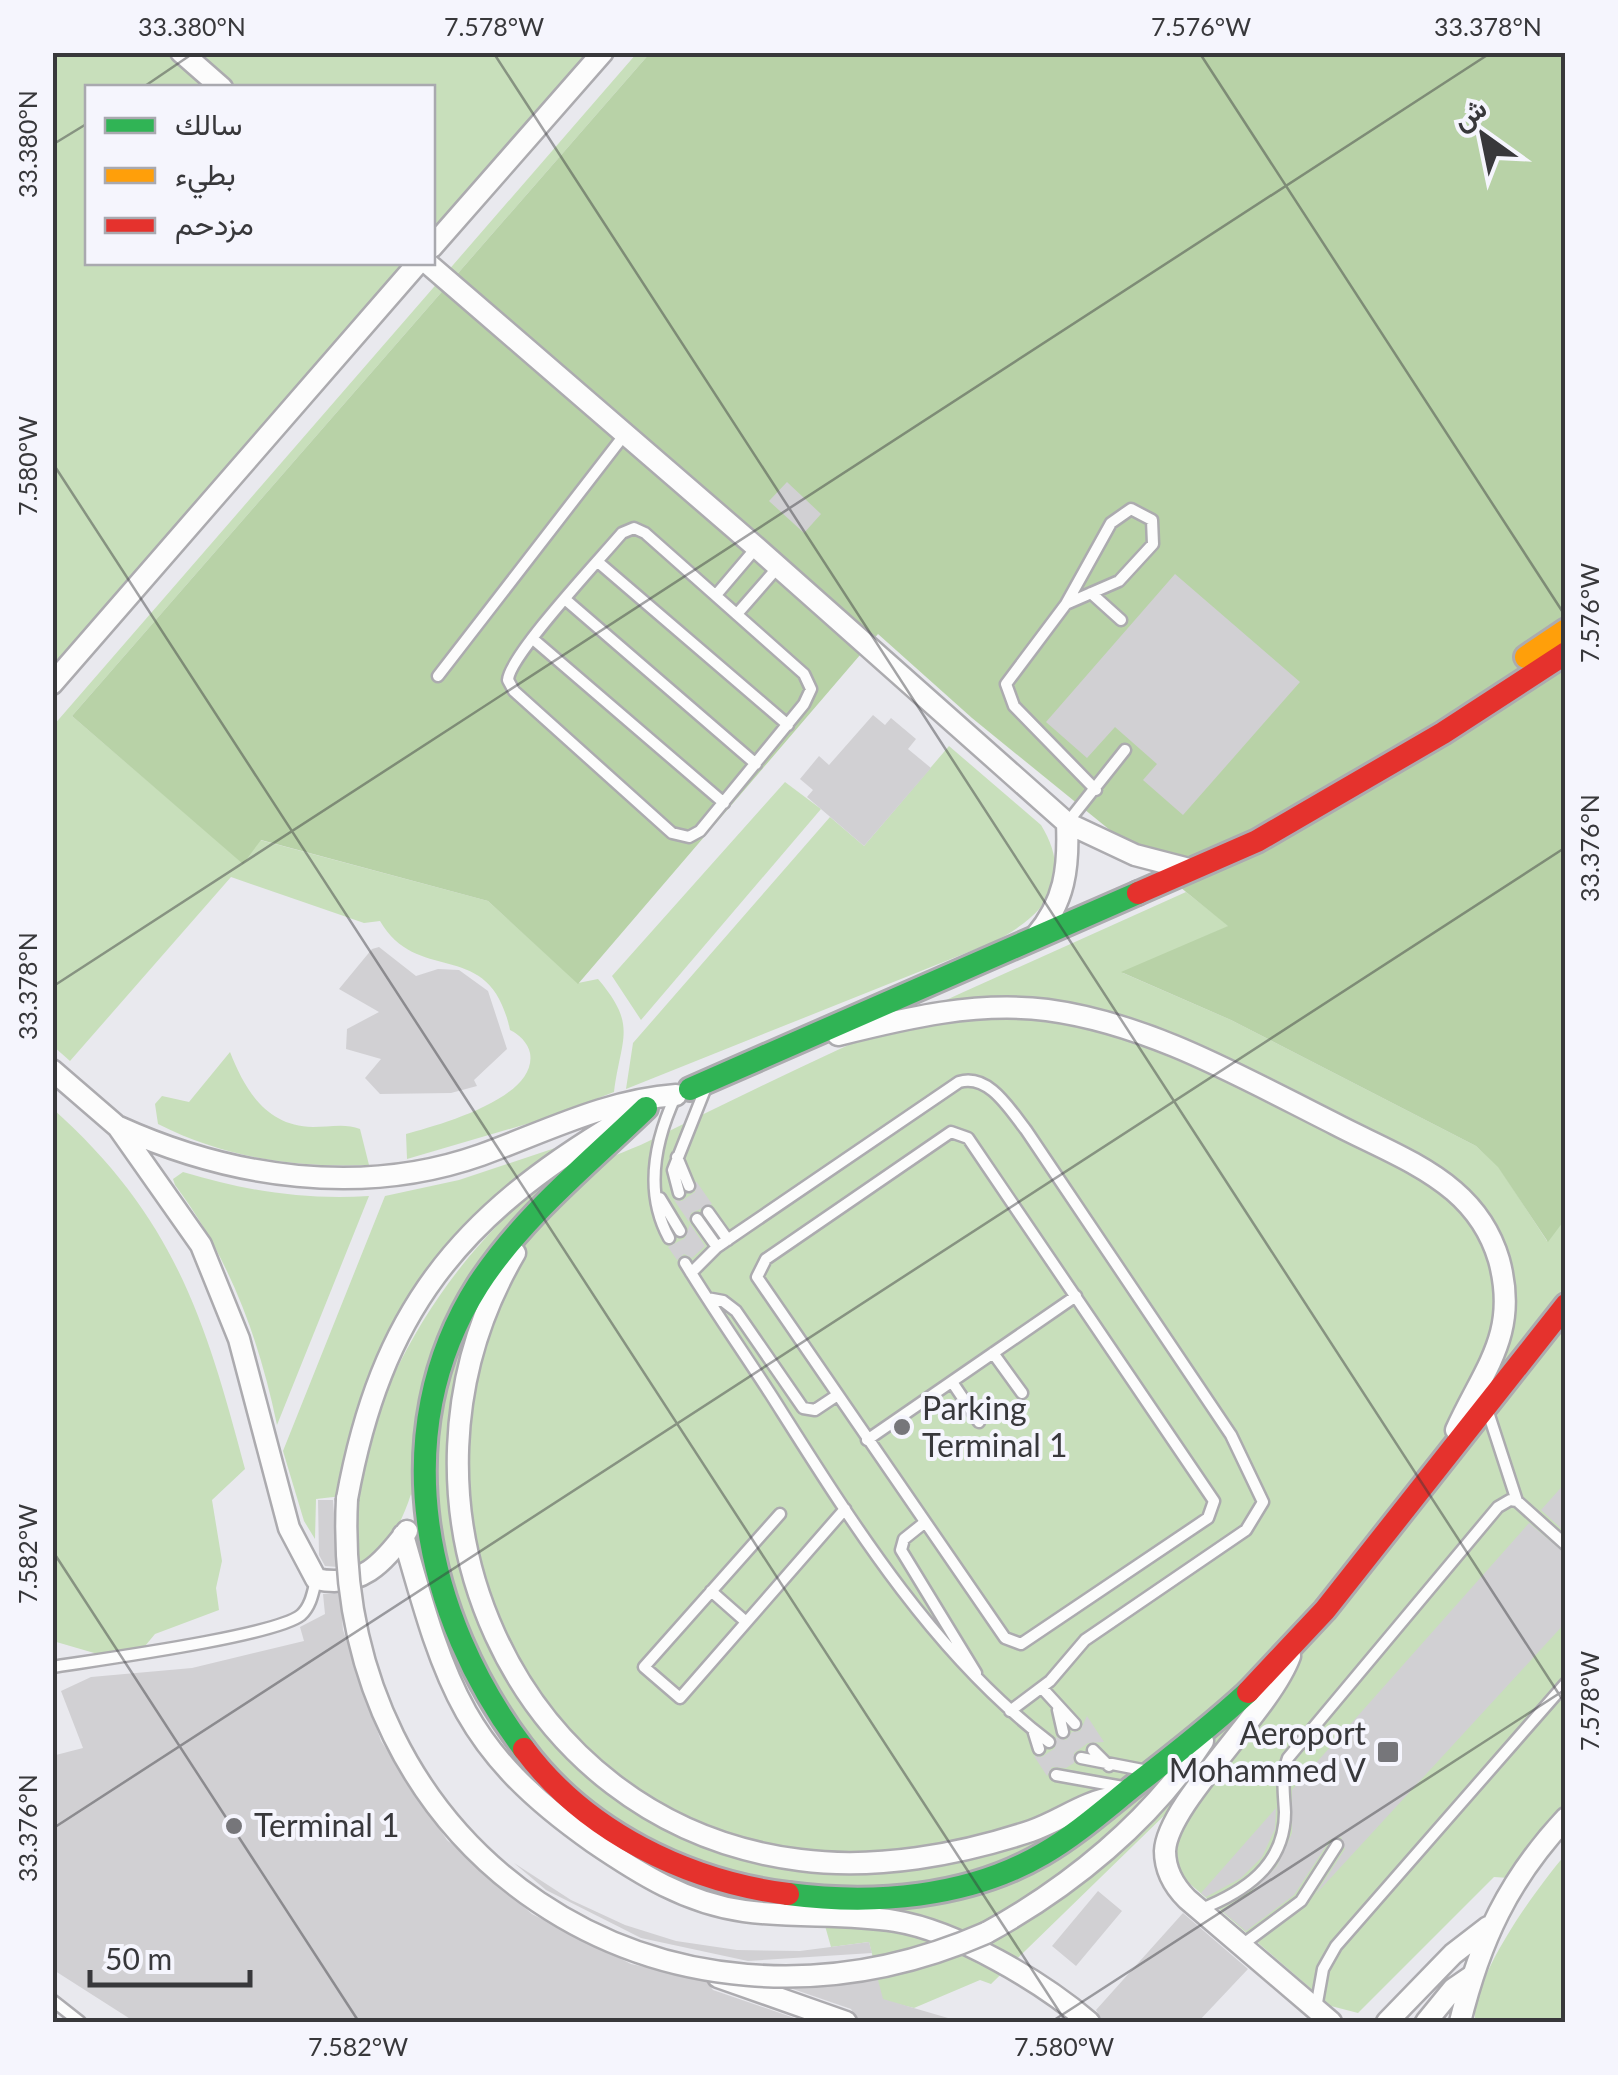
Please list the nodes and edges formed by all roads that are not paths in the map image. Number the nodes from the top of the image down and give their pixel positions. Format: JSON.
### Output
{"nodes":[{"id":1,"x":181,"y":52,"type":"edge"},
{"id":2,"x":603,"y":52,"type":"edge"},
{"id":3,"x":219,"y":85,"type":"edge"},
{"id":4,"x":435,"y":244,"type":"edge"},
{"id":5,"x":419,"y":265,"type":"edge"},
{"id":6,"x":426,"y":265,"type":"edge"},
{"id":7,"x":625,"y":433,"type":"junction"},
{"id":8,"x":756,"y":547,"type":"junction"},
{"id":9,"x":598,"y":562,"type":"junction"},
{"id":10,"x":778,"y":566,"type":"junction"},
{"id":11,"x":1091,"y":593,"type":"junction"},
{"id":12,"x":716,"y":594,"type":"junction"},
{"id":13,"x":566,"y":600,"type":"junction"},
{"id":14,"x":1066,"y":604,"type":"junction"},
{"id":15,"x":737,"y":614,"type":"junction"},
{"id":16,"x":1120,"y":620,"type":"dead end"},
{"id":17,"x":1566,"y":630,"type":"edge"},
{"id":18,"x":533,"y":640,"type":"junction"},
{"id":19,"x":1566,"y":653,"type":"edge"},
{"id":20,"x":438,"y":676,"type":"dead end"},
{"id":21,"x":52,"y":684,"type":"edge"},
{"id":22,"x":788,"y":725,"type":"junction"},
{"id":23,"x":1125,"y":750,"type":"dead end"},
{"id":24,"x":756,"y":764,"type":"junction"},
{"id":25,"x":1096,"y":790,"type":"junction"},
{"id":26,"x":724,"y":803,"type":"junction"},
{"id":27,"x":1067,"y":823,"type":"junction"},
{"id":28,"x":1257,"y":841,"type":"junction"},
{"id":29,"x":1190,"y":870,"type":"junction"},
{"id":30,"x":1033,"y":940,"type":"junction"},
{"id":31,"x":780,"y":1050,"type":"junction"},
{"id":32,"x":52,"y":1070,"type":"edge"},
{"id":33,"x":692,"y":1088,"type":"junction"},
{"id":34,"x":646,"y":1108,"type":"junction"},
{"id":35,"x":118,"y":1127,"type":"junction"},
{"id":36,"x":684,"y":1189,"type":"dead end"},
{"id":37,"x":657,"y":1193,"type":"junction"},
{"id":38,"x":708,"y":1212,"type":"dead end"},
{"id":39,"x":539,"y":1213,"type":"junction"},
{"id":40,"x":697,"y":1219,"type":"dead end"},
{"id":41,"x":680,"y":1231,"type":"dead end"},
{"id":42,"x":669,"y":1238,"type":"dead end"},
{"id":43,"x":728,"y":1240,"type":"junction"},
{"id":44,"x":717,"y":1248,"type":"junction"},
{"id":45,"x":1076,"y":1296,"type":"junction"},
{"id":46,"x":707,"y":1298,"type":"junction"},
{"id":47,"x":1565,"y":1307,"type":"edge"},
{"id":48,"x":994,"y":1353,"type":"junction"},
{"id":49,"x":952,"y":1382,"type":"junction"},
{"id":50,"x":1022,"y":1394,"type":"dead end"},
{"id":51,"x":836,"y":1396,"type":"junction"},
{"id":52,"x":1486,"y":1406,"type":"junction"},
{"id":53,"x":979,"y":1422,"type":"dead end"},
{"id":54,"x":868,"y":1440,"type":"junction"},
{"id":55,"x":1441,"y":1464,"type":"junction"},
{"id":56,"x":1518,"y":1501,"type":"junction"},
{"id":57,"x":845,"y":1509,"type":"junction"},
{"id":58,"x":780,"y":1514,"type":"dead end"},
{"id":59,"x":423,"y":1516,"type":"junction"},
{"id":60,"x":924,"y":1524,"type":"junction"},
{"id":61,"x":403,"y":1535,"type":"junction"},
{"id":62,"x":1566,"y":1544,"type":"edge"},
{"id":63,"x":316,"y":1579,"type":"junction"},
{"id":64,"x":710,"y":1591,"type":"junction"},
{"id":65,"x":745,"y":1621,"type":"junction"},
{"id":66,"x":1292,"y":1649,"type":"junction"},
{"id":67,"x":52,"y":1668,"type":"edge"},
{"id":68,"x":976,"y":1674,"type":"junction"},
{"id":69,"x":1566,"y":1683,"type":"edge"},
{"id":70,"x":1042,"y":1688,"type":"junction"},
{"id":71,"x":1058,"y":1710,"type":"junction"},
{"id":72,"x":1010,"y":1711,"type":"junction"},
{"id":73,"x":1217,"y":1719,"type":"junction"},
{"id":74,"x":1075,"y":1724,"type":"dead end"},
{"id":75,"x":1063,"y":1732,"type":"dead end"},
{"id":76,"x":1044,"y":1746,"type":"dead end"},
{"id":77,"x":1092,"y":1750,"type":"dead end"},
{"id":78,"x":1081,"y":1758,"type":"dead end"},
{"id":79,"x":1109,"y":1766,"type":"junction"},
{"id":80,"x":1061,"y":1771,"type":"dead end"},
{"id":81,"x":1154,"y":1772,"type":"junction"},
{"id":82,"x":1127,"y":1793,"type":"junction"},
{"id":83,"x":1566,"y":1818,"type":"edge"},
{"id":84,"x":1337,"y":1845,"type":"dead end"},
{"id":85,"x":643,"y":1862,"type":"junction"},
{"id":86,"x":841,"y":1907,"type":"junction"},
{"id":87,"x":1199,"y":1910,"type":"junction"},
{"id":88,"x":1489,"y":1926,"type":"junction"},
{"id":89,"x":1242,"y":1946,"type":"junction"},
{"id":90,"x":1472,"y":1976,"type":"junction"},
{"id":91,"x":718,"y":1977,"type":"junction"},
{"id":92,"x":52,"y":2000,"type":"edge"},
{"id":93,"x":1324,"y":2016,"type":"edge"},
{"id":94,"x":80,"y":2022,"type":"edge"},
{"id":95,"x":846,"y":2022,"type":"edge"},
{"id":96,"x":1089,"y":2022,"type":"edge"},
{"id":97,"x":1387,"y":2022,"type":"edge"},
{"id":98,"x":1426,"y":2022,"type":"edge"},
{"id":99,"x":1438,"y":2022,"type":"edge"},
{"id":100,"x":1460,"y":2022,"type":"edge"}],
"edges":[{"from":1,"to":3,"type":"street"},
{"from":2,"to":4,"type":"street"},
{"from":5,"to":21,"type":"street"},
{"from":6,"to":7,"type":"street"},
{"from":7,"to":8,"type":"street"},
{"from":7,"to":20,"type":"lane"},
{"from":8,"to":10,"type":"street"},
{"from":8,"to":12,"type":"lane"},
{"from":9,"to":12,"type":"lane"},
{"from":9,"to":13,"type":"lane"},
{"from":9,"to":22,"type":"lane"},
{"from":10,"to":15,"type":"lane"},
{"from":10,"to":27,"type":"street"},
{"from":11,"to":14,"type":"lane"},
{"from":11,"to":14,"type":"lane"},
{"from":11,"to":16,"type":"lane"},
{"from":12,"to":15,"type":"lane"},
{"from":13,"to":18,"type":"lane"},
{"from":13,"to":24,"type":"lane"},
{"from":14,"to":25,"type":"lane"},
{"from":15,"to":22,"type":"lane"},
{"from":17,"to":28,"type":"street"},
{"from":18,"to":26,"type":"lane"},
{"from":18,"to":26,"type":"lane"},
{"from":19,"to":28,"type":"street"},
{"from":22,"to":24,"type":"lane"},
{"from":23,"to":25,"type":"lane"},
{"from":24,"to":26,"type":"lane"},
{"from":25,"to":27,"type":"lane"},
{"from":27,"to":29,"type":"street"},
{"from":27,"to":30,"type":"street"},
{"from":28,"to":29,"type":"street"},
{"from":29,"to":30,"type":"street"},
{"from":30,"to":31,"type":"street"},
{"from":31,"to":33,"type":"street"},
{"from":31,"to":55,"type":"street"},
{"from":32,"to":35,"type":"street"},
{"from":33,"to":34,"type":"street"},
{"from":33,"to":35,"type":"street"},
{"from":33,"to":36,"type":"lane"},
{"from":33,"to":37,"type":"lane"},
{"from":34,"to":39,"type":"street"},
{"from":34,"to":91,"type":"street","bridge":true},
{"from":35,"to":63,"type":"street"},
{"from":37,"to":41,"type":"lane"},
{"from":37,"to":42,"type":"lane"},
{"from":38,"to":43,"type":"lane"},
{"from":39,"to":59,"type":"street"},
{"from":39,"to":82,"type":"street"},
{"from":40,"to":44,"type":"lane"},
{"from":43,"to":44,"type":"lane"},
{"from":43,"to":70,"type":"lane"},
{"from":44,"to":46,"type":"lane"},
{"from":45,"to":48,"type":"lane"},
{"from":45,"to":51,"type":"lane"},
{"from":45,"to":60,"type":"lane"},
{"from":46,"to":51,"type":"lane"},
{"from":46,"to":57,"type":"lane"},
{"from":47,"to":52,"type":"street"},
{"from":48,"to":49,"type":"lane"},
{"from":48,"to":50,"type":"lane"},
{"from":49,"to":53,"type":"lane"},
{"from":49,"to":54,"type":"lane"},
{"from":51,"to":54,"type":"lane"},
{"from":52,"to":55,"type":"street"},
{"from":52,"to":56,"type":"lane"},
{"from":54,"to":60,"type":"lane"},
{"from":55,"to":66,"type":"street"},
{"from":56,"to":62,"type":"lane"},
{"from":56,"to":87,"type":"lane"},
{"from":57,"to":65,"type":"lane"},
{"from":57,"to":68,"type":"lane"},
{"from":58,"to":64,"type":"lane"},
{"from":59,"to":61,"type":"street"},
{"from":59,"to":85,"type":"street"},
{"from":60,"to":68,"type":"lane"},
{"from":61,"to":63,"type":"street"},
{"from":61,"to":85,"type":"street"},
{"from":63,"to":67,"type":"lane"},
{"from":64,"to":65,"type":"lane"},
{"from":64,"to":65,"type":"lane"},
{"from":66,"to":73,"type":"street"},
{"from":66,"to":87,"type":"street"},
{"from":68,"to":72,"type":"lane"},
{"from":69,"to":93,"type":"lane"},
{"from":70,"to":71,"type":"lane"},
{"from":70,"to":72,"type":"lane"},
{"from":71,"to":74,"type":"lane"},
{"from":71,"to":75,"type":"lane"},
{"from":72,"to":76,"type":"lane"},
{"from":73,"to":81,"type":"street"},
{"from":73,"to":91,"type":"street","bridge":true},
{"from":77,"to":79,"type":"lane"},
{"from":78,"to":79,"type":"lane"},
{"from":79,"to":81,"type":"lane"},
{"from":80,"to":82,"type":"lane"},
{"from":81,"to":82,"type":"street"},
{"from":82,"to":86,"type":"street"},
{"from":83,"to":88,"type":"street"},
{"from":84,"to":89,"type":"lane"},
{"from":85,"to":86,"type":"street"},
{"from":86,"to":96,"type":"street"},
{"from":87,"to":89,"type":"street"},
{"from":88,"to":90,"type":"street"},
{"from":88,"to":97,"type":"street"},
{"from":89,"to":93,"type":"street"},
{"from":90,"to":98,"type":"street"},
{"from":90,"to":99,"type":"street"},
{"from":90,"to":100,"type":"street"},
{"from":91,"to":95,"type":"street"},
{"from":92,"to":94,"type":"lane"}]}
